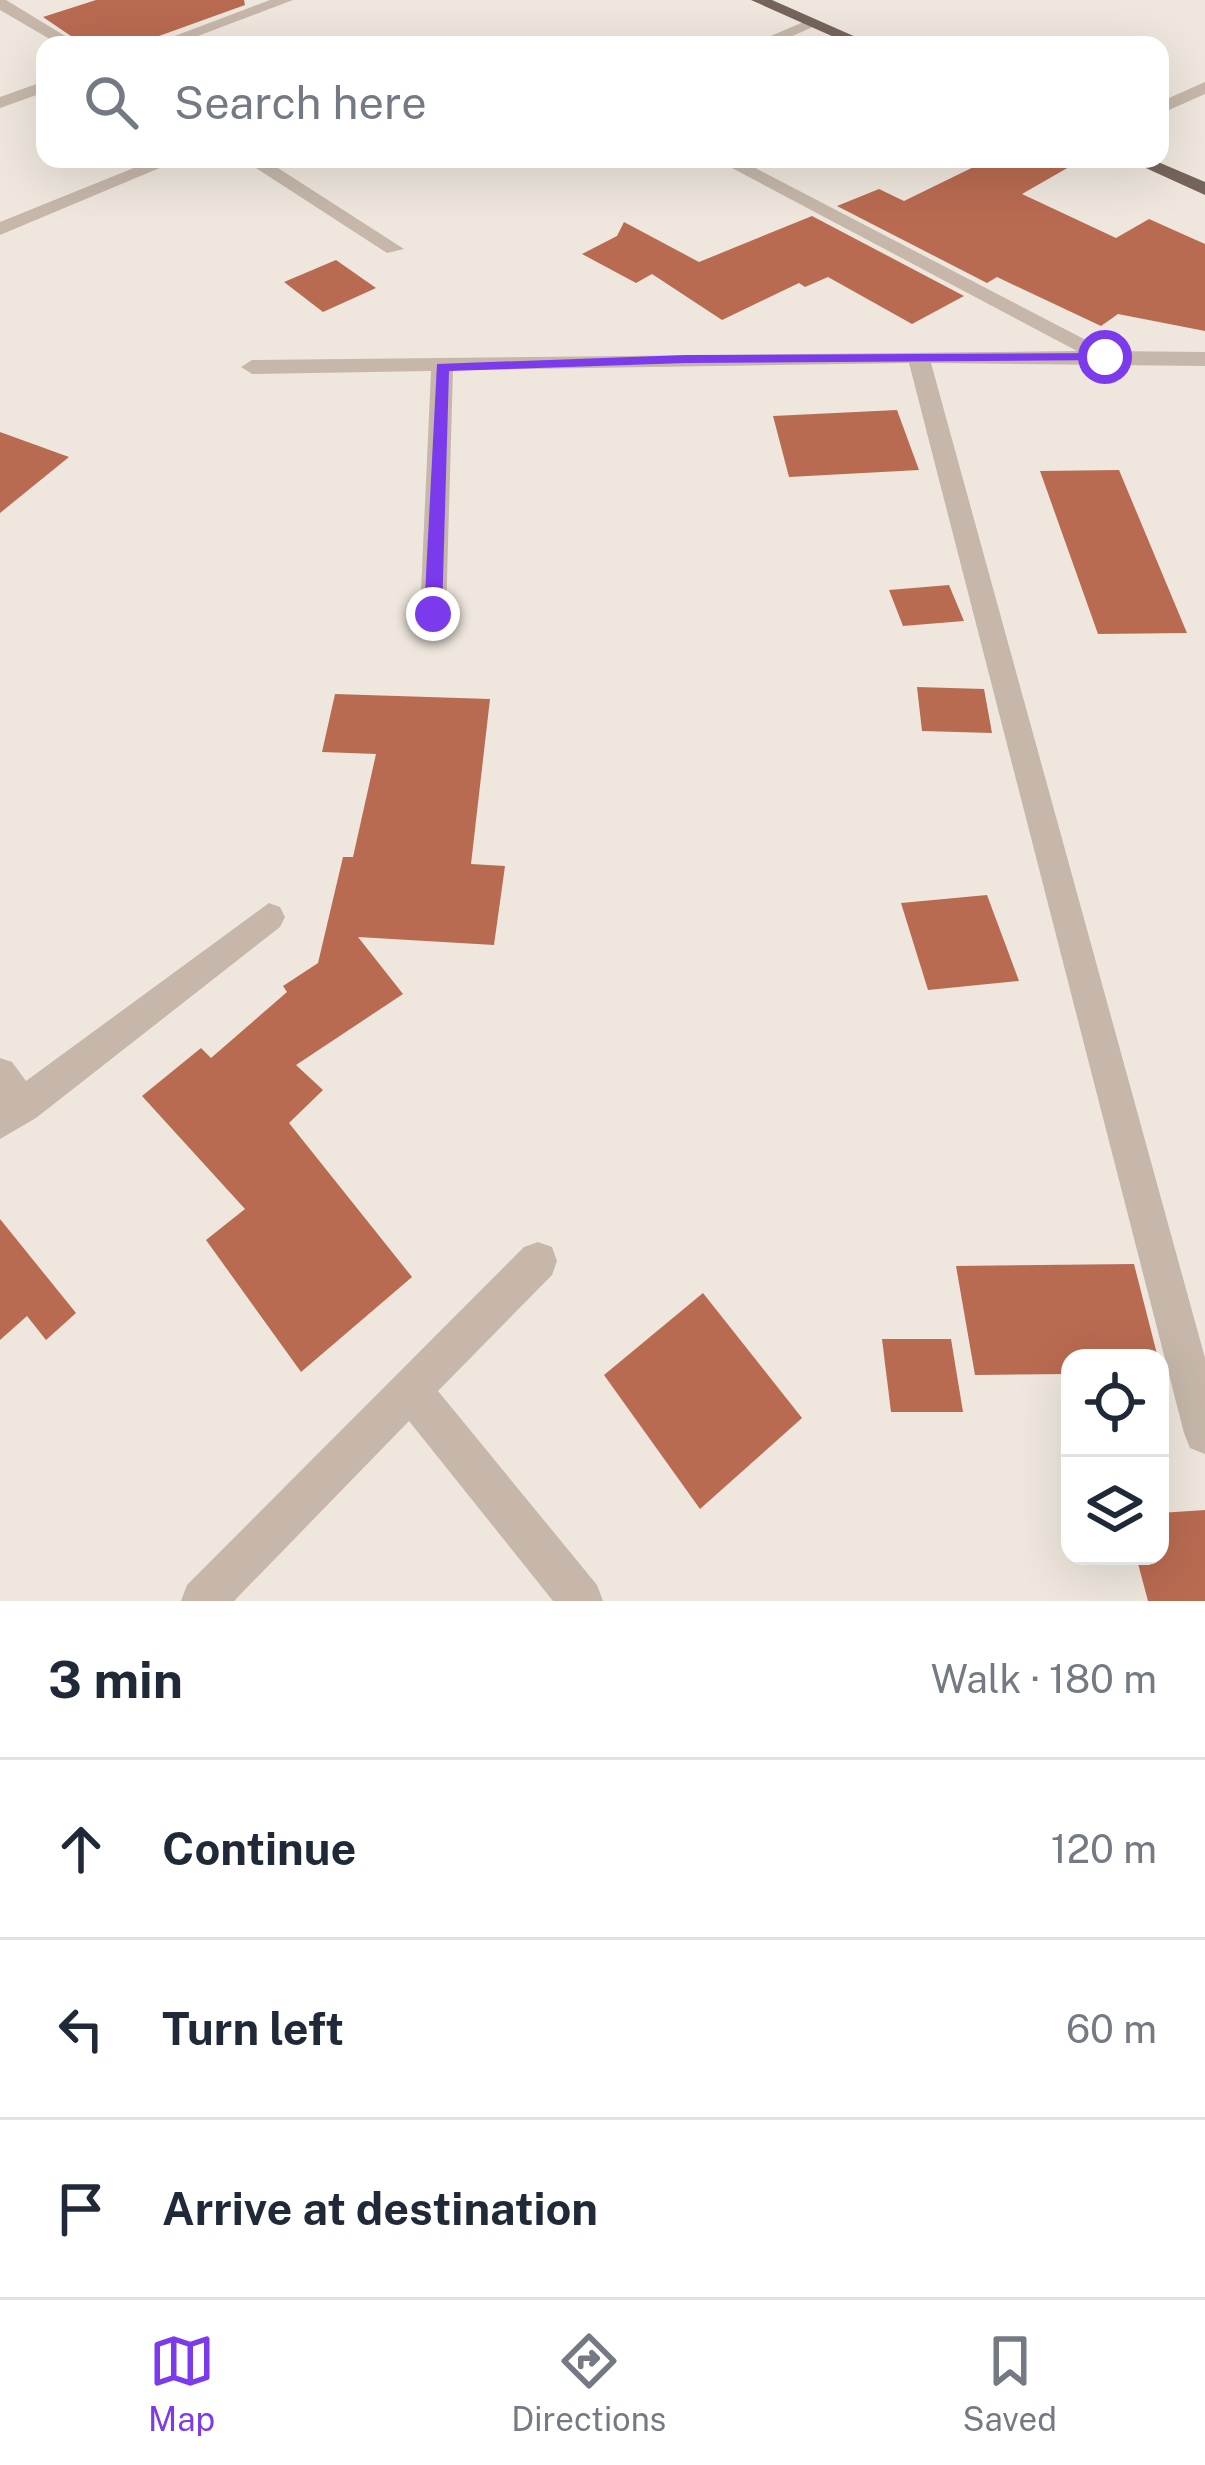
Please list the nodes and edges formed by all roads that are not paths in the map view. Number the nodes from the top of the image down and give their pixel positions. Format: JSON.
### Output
{"nodes":[{"id":1,"x":285,"y":0,"type":"edge"},
{"id":2,"x":759,"y":0,"type":"edge"},
{"id":3,"x":0,"y":3,"type":"edge"},
{"id":4,"x":814,"y":23,"type":"junction"},
{"id":5,"x":57,"y":36,"type":"edge"},
{"id":6,"x":184,"y":36,"type":"edge"},
{"id":7,"x":781,"y":36,"type":"edge"},
{"id":8,"x":845,"y":36,"type":"edge"},
{"id":9,"x":1205,"y":87,"type":"edge"},
{"id":10,"x":36,"y":89,"type":"edge"},
{"id":11,"x":0,"y":103,"type":"edge"},
{"id":12,"x":1169,"y":105,"type":"edge"},
{"id":13,"x":150,"y":168,"type":"edge"},
{"id":14,"x":265,"y":168,"type":"edge"},
{"id":15,"x":741,"y":168,"type":"edge"},
{"id":16,"x":1156,"y":168,"type":"edge"},
{"id":17,"x":1205,"y":189,"type":"edge"},
{"id":18,"x":0,"y":229,"type":"edge"},
{"id":19,"x":394,"y":249,"type":"dead end"},
{"id":20,"x":918,"y":356,"type":"junction"},
{"id":21,"x":1105,"y":357,"type":"junction"},
{"id":22,"x":1205,"y":359,"type":"edge"},
{"id":23,"x":252,"y":367,"type":"dead end"},
{"id":24,"x":442,"y":367,"type":"junction"},
{"id":25,"x":433,"y":614,"type":"dead end"},
{"id":26,"x":269,"y":917,"type":"dead end"},
{"id":27,"x":0,"y":1074,"type":"edge"},
{"id":28,"x":12,"y":1114,"type":"edge"},
{"id":29,"x":538,"y":1261,"type":"dead end"},
{"id":30,"x":409,"y":1388,"type":"junction"},
{"id":31,"x":1205,"y":1433,"type":"edge"},
{"id":32,"x":203,"y":1601,"type":"edge"},
{"id":33,"x":581,"y":1601,"type":"edge"}],
"edges":[{"from":1,"to":6,"type":"street"},
{"from":2,"to":4,"type":"main road"},
{"from":3,"to":5,"type":"street"},
{"from":4,"to":7,"type":"street"},
{"from":4,"to":8,"type":"main road"},
{"from":9,"to":12,"type":"street"},
{"from":10,"to":11,"type":"street"},
{"from":13,"to":18,"type":"street"},
{"from":14,"to":19,"type":"street"},
{"from":15,"to":21,"type":"street"},
{"from":16,"to":17,"type":"main road"},
{"from":20,"to":21,"type":"street"},
{"from":20,"to":24,"type":"street"},
{"from":20,"to":31,"type":"street"},
{"from":21,"to":22,"type":"street"},
{"from":23,"to":24,"type":"street"},
{"from":24,"to":25,"type":"street"},
{"from":26,"to":28,"type":"street"},
{"from":27,"to":28,"type":"street"},
{"from":29,"to":30,"type":"street"},
{"from":30,"to":32,"type":"street"},
{"from":30,"to":33,"type":"street"}]}
